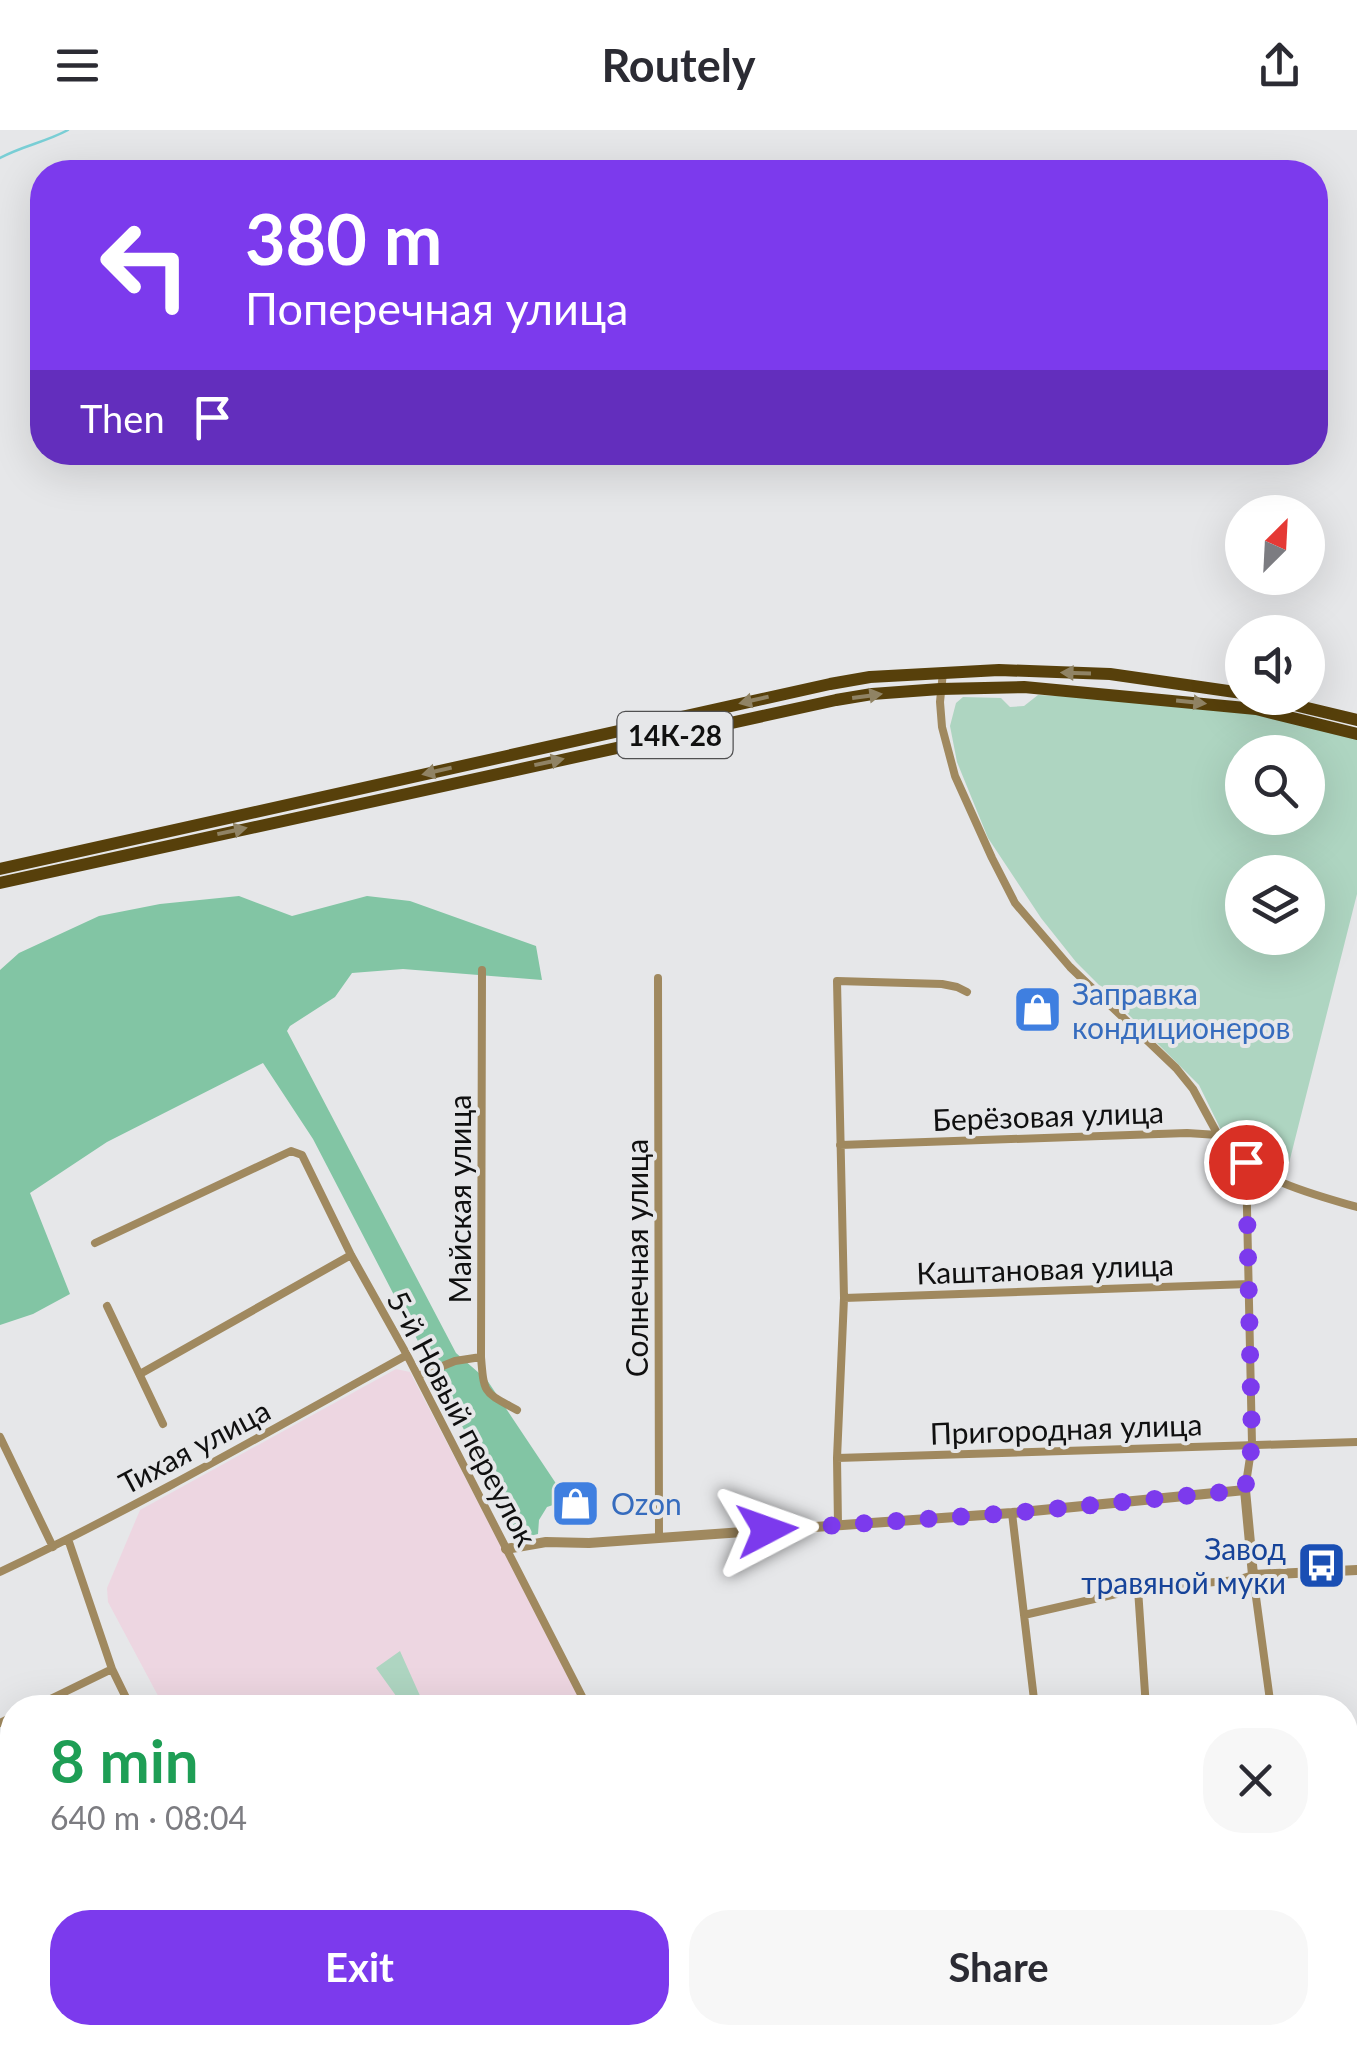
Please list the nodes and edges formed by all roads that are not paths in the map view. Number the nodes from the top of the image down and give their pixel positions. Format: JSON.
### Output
{"nodes":[{"id":1,"x":942,"y":672,"type":"junction"},
{"id":2,"x":940,"y":689,"type":"junction"},
{"id":3,"x":1225,"y":691,"type":"edge"},
{"id":4,"x":1325,"y":712,"type":"edge"},
{"id":5,"x":1357,"y":720,"type":"edge"},
{"id":6,"x":1357,"y":734,"type":"edge"},
{"id":7,"x":0,"y":869,"type":"edge"},
{"id":8,"x":0,"y":883,"type":"edge"},
{"id":9,"x":482,"y":970,"type":"dead end"},
{"id":10,"x":658,"y":978,"type":"dead end"},
{"id":11,"x":968,"y":992,"type":"dead end"},
{"id":12,"x":1218,"y":1135,"type":"junction"},
{"id":13,"x":840,"y":1145,"type":"junction"},
{"id":14,"x":1246,"y":1162,"type":"junction"},
{"id":15,"x":1357,"y":1207,"type":"edge"},
{"id":16,"x":96,"y":1243,"type":"dead end"},
{"id":17,"x":351,"y":1254,"type":"junction"},
{"id":18,"x":1249,"y":1284,"type":"junction"},
{"id":19,"x":844,"y":1298,"type":"junction"},
{"id":20,"x":107,"y":1306,"type":"dead end"},
{"id":21,"x":408,"y":1356,"type":"junction"},
{"id":22,"x":481,"y":1357,"type":"junction"},
{"id":23,"x":140,"y":1374,"type":"junction"},
{"id":24,"x":418,"y":1376,"type":"junction"},
{"id":25,"x":517,"y":1410,"type":"dead end"},
{"id":26,"x":163,"y":1424,"type":"dead end"},
{"id":27,"x":0,"y":1437,"type":"edge"},
{"id":28,"x":1357,"y":1442,"type":"edge"},
{"id":29,"x":1252,"y":1444,"type":"junction"},
{"id":30,"x":837,"y":1458,"type":"junction"},
{"id":31,"x":1245,"y":1490,"type":"junction"},
{"id":32,"x":1012,"y":1513,"type":"junction"},
{"id":33,"x":838,"y":1524,"type":"junction"},
{"id":34,"x":660,"y":1538,"type":"junction"},
{"id":35,"x":68,"y":1539,"type":"junction"},
{"id":36,"x":53,"y":1547,"type":"junction"},
{"id":37,"x":506,"y":1549,"type":"junction"},
{"id":38,"x":1357,"y":1570,"type":"edge"},
{"id":39,"x":0,"y":1572,"type":"edge"},
{"id":40,"x":1252,"y":1575,"type":"junction"},
{"id":41,"x":1138,"y":1588,"type":"junction"},
{"id":42,"x":1024,"y":1615,"type":"junction"},
{"id":43,"x":112,"y":1670,"type":"junction"},
{"id":44,"x":59,"y":1695,"type":"edge"},
{"id":45,"x":124,"y":1695,"type":"edge"},
{"id":46,"x":581,"y":1695,"type":"edge"},
{"id":47,"x":1033,"y":1695,"type":"edge"},
{"id":48,"x":1145,"y":1695,"type":"edge"},
{"id":49,"x":1269,"y":1695,"type":"edge"}],
"edges":[{"from":1,"to":2,"type":"street"},
{"from":3,"to":1,"type":"main road","number":"14К-28","one_way":true},
{"from":1,"to":7,"type":"main road","number":"14К-28","one_way":true},
{"from":2,"to":6,"type":"main road","number":"14К-28","one_way":true},
{"from":8,"to":2,"type":"main road","number":"14К-28","one_way":true},
{"from":2,"to":12,"type":"street"},
{"from":4,"to":5,"type":"main road"},
{"from":9,"to":22,"type":"street","name":"Майская улица"},
{"from":10,"to":34,"type":"street","name":"Солнечная улица"},
{"from":11,"to":13,"type":"street"},
{"from":12,"to":13,"type":"street","name":"Берёзовая улица"},
{"from":12,"to":14,"type":"street"},
{"from":13,"to":19,"type":"street"},
{"from":14,"to":15,"type":"street"},
{"from":14,"to":18,"type":"street"},
{"from":16,"to":17,"type":"street","name":"5-й Новый переулок"},
{"from":17,"to":21,"type":"street","name":"5-й Новый переулок"},
{"from":17,"to":23,"type":"street"},
{"from":18,"to":19,"type":"street","name":"Каштановая улица"},
{"from":18,"to":29,"type":"street"},
{"from":19,"to":30,"type":"street"},
{"from":20,"to":23,"type":"street"},
{"from":21,"to":24,"type":"street","name":"5-й Новый переулок"},
{"from":21,"to":35,"type":"street","name":"Тихая улица"},
{"from":22,"to":24,"type":"street"},
{"from":22,"to":25,"type":"street","name":"Майская улица"},
{"from":23,"to":26,"type":"street"},
{"from":24,"to":37,"type":"street","name":"5-й Новый переулок"},
{"from":27,"to":36,"type":"street"},
{"from":28,"to":29,"type":"street","name":"Пригородная улица"},
{"from":29,"to":30,"type":"street","name":"Пригородная улица"},
{"from":29,"to":31,"type":"street"},
{"from":30,"to":33,"type":"street"},
{"from":31,"to":32,"type":"street"},
{"from":31,"to":40,"type":"street"},
{"from":32,"to":33,"type":"street"},
{"from":32,"to":42,"type":"street"},
{"from":33,"to":34,"type":"street"},
{"from":34,"to":37,"type":"street"},
{"from":35,"to":36,"type":"street","name":"Тихая улица"},
{"from":35,"to":43,"type":"street"},
{"from":36,"to":39,"type":"street","name":"Тихая улица"},
{"from":37,"to":46,"type":"street","name":"5-й Новый переулок"},
{"from":38,"to":40,"type":"street"},
{"from":40,"to":41,"type":"street"},
{"from":40,"to":49,"type":"street"},
{"from":41,"to":42,"type":"street"},
{"from":41,"to":48,"type":"street"},
{"from":42,"to":47,"type":"street"},
{"from":43,"to":44,"type":"street"},
{"from":43,"to":45,"type":"street"}]}
